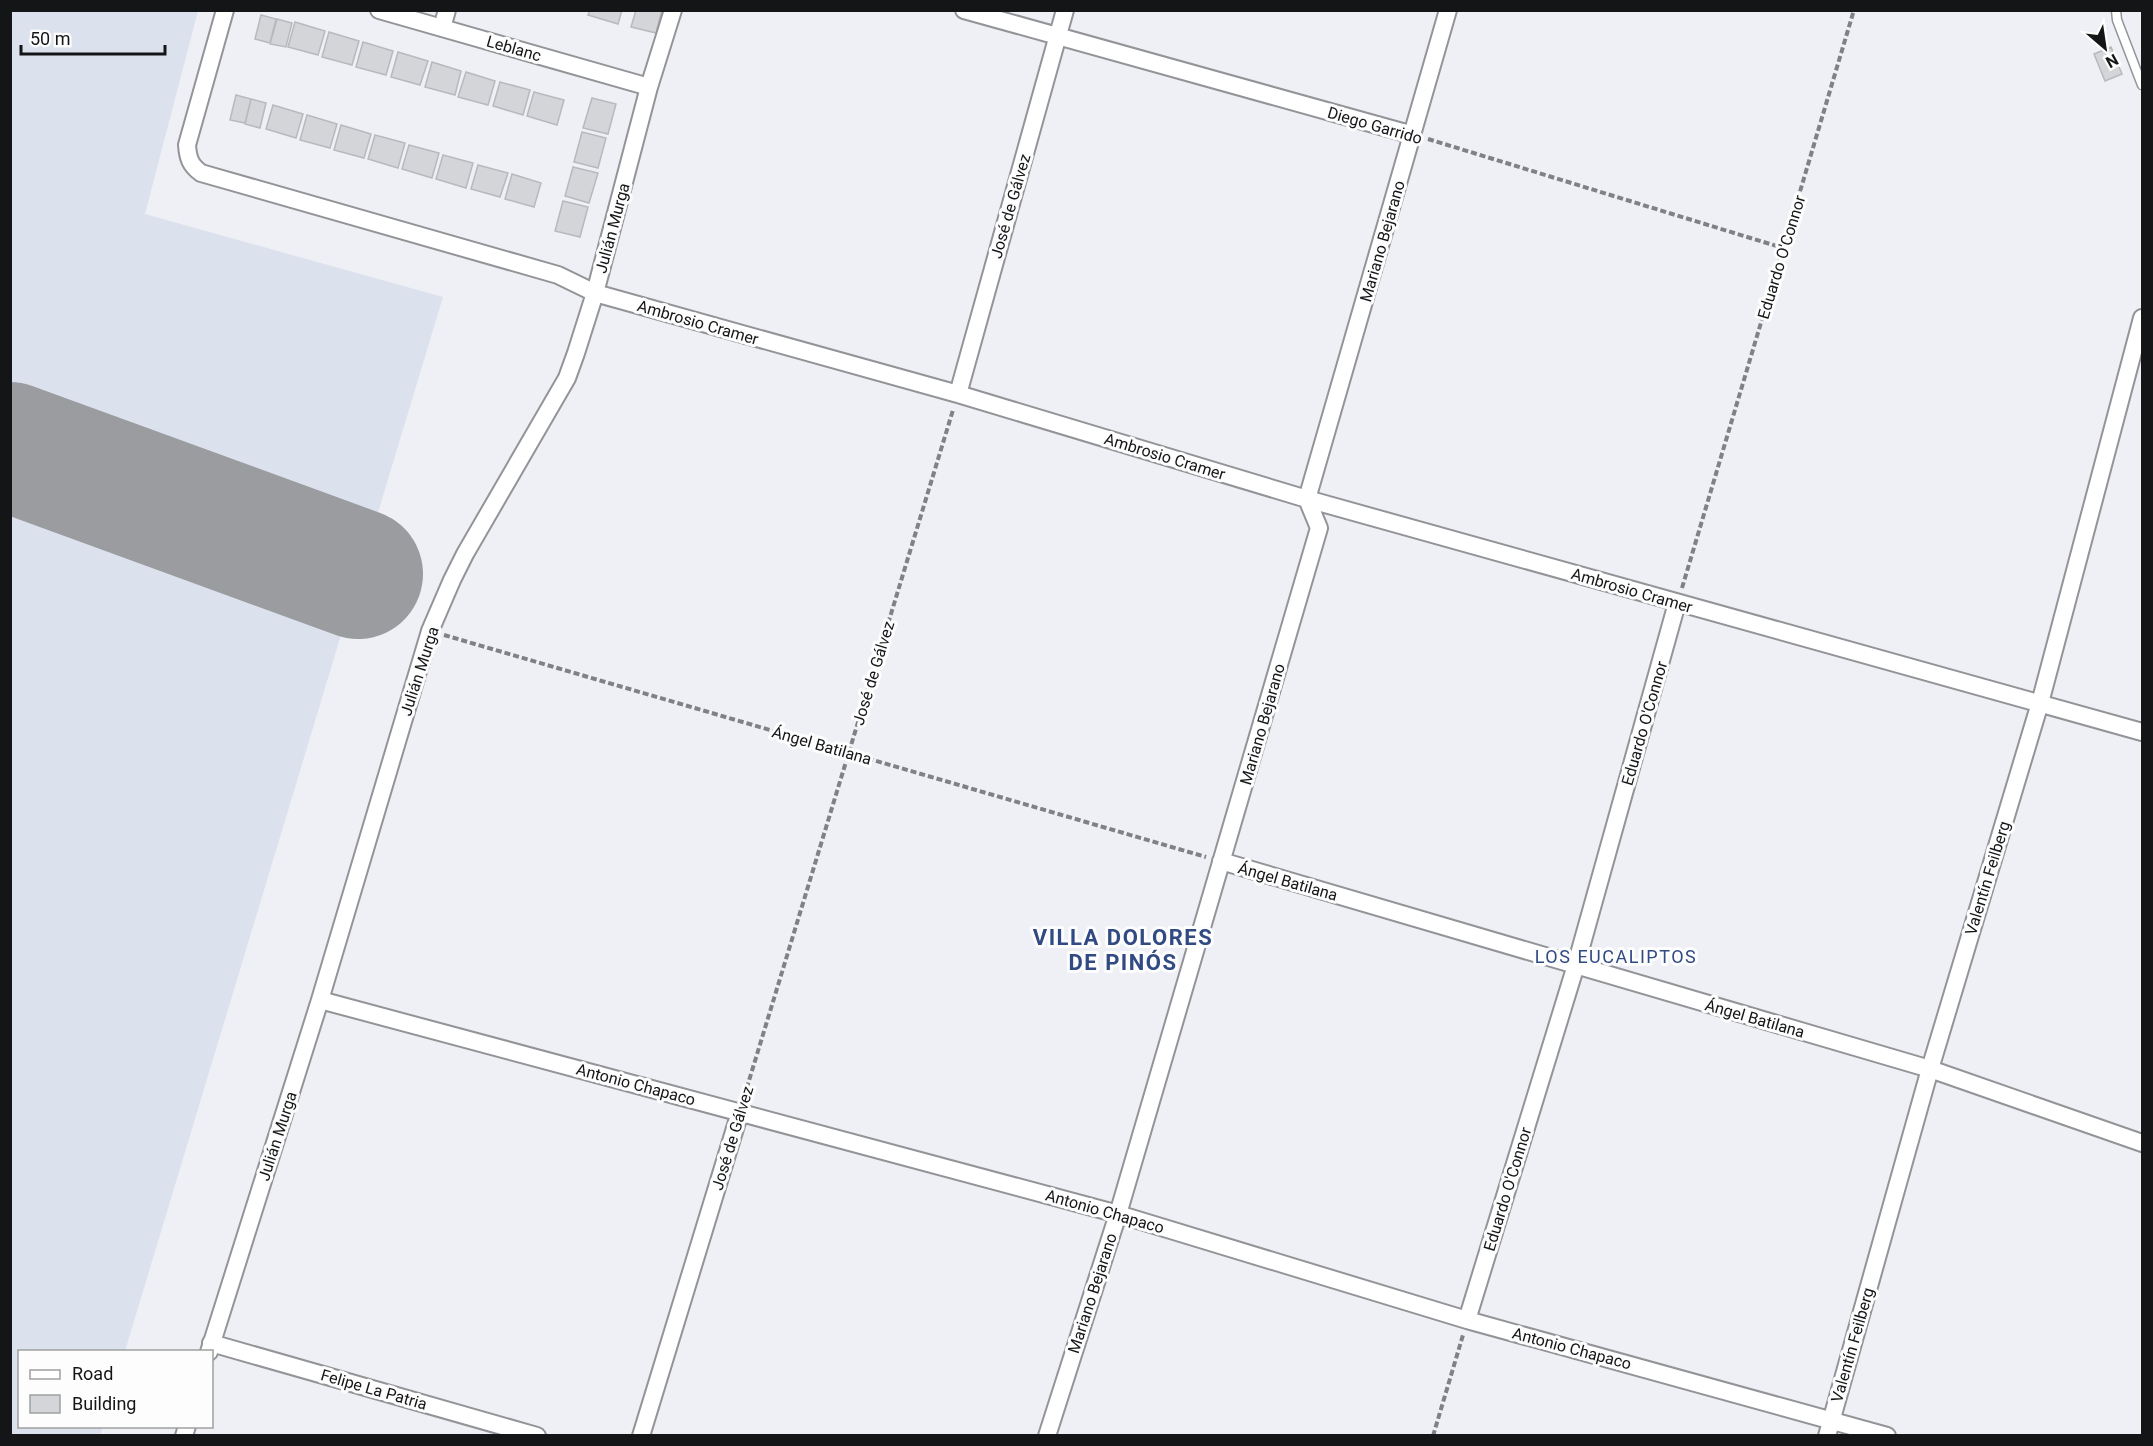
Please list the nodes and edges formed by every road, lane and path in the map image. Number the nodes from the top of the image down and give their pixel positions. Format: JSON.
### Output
{"nodes":[{"id":1,"x":225,"y":10,"type":"edge"},
{"id":2,"x":380,"y":10,"type":"edge"},
{"id":3,"x":447,"y":10,"type":"edge"},
{"id":4,"x":673,"y":10,"type":"edge"},
{"id":5,"x":964,"y":10,"type":"edge"},
{"id":6,"x":1065,"y":10,"type":"edge"},
{"id":7,"x":1448,"y":10,"type":"edge"},
{"id":8,"x":1854,"y":10,"type":"edge"},
{"id":9,"x":2116,"y":10,"type":"edge"},
{"id":10,"x":442,"y":28,"type":"junction"},
{"id":11,"x":1058,"y":35,"type":"junction"},
{"id":12,"x":2142,"y":85,"type":"edge"},
{"id":13,"x":649,"y":87,"type":"junction"},
{"id":14,"x":1413,"y":135,"type":"junction"},
{"id":15,"x":1783,"y":248,"type":"junction"},
{"id":16,"x":595,"y":293,"type":"junction"},
{"id":17,"x":2142,"y":318,"type":"edge"},
{"id":18,"x":958,"y":394,"type":"junction"},
{"id":19,"x":1307,"y":499,"type":"junction"},
{"id":20,"x":1677,"y":603,"type":"junction"},
{"id":21,"x":430,"y":632,"type":"junction"},
{"id":22,"x":2040,"y":703,"type":"junction"},
{"id":23,"x":2142,"y":732,"type":"edge"},
{"id":24,"x":849,"y":753,"type":"junction"},
{"id":25,"x":1221,"y":861,"type":"junction"},
{"id":26,"x":1576,"y":965,"type":"junction"},
{"id":27,"x":320,"y":1000,"type":"junction"},
{"id":28,"x":1930,"y":1069,"type":"junction"},
{"id":29,"x":740,"y":1112,"type":"junction"},
{"id":30,"x":2142,"y":1143,"type":"edge"},
{"id":31,"x":1118,"y":1214,"type":"junction"},
{"id":32,"x":1467,"y":1320,"type":"junction"},
{"id":33,"x":210,"y":1347,"type":"edge"},
{"id":34,"x":1832,"y":1419,"type":"junction"},
{"id":35,"x":537,"y":1436,"type":"edge"},
{"id":36,"x":641,"y":1436,"type":"edge"},
{"id":37,"x":1047,"y":1436,"type":"edge"},
{"id":38,"x":1433,"y":1436,"type":"edge"},
{"id":39,"x":1827,"y":1436,"type":"edge"},
{"id":40,"x":1887,"y":1436,"type":"edge"}],
"edges":[{"from":1,"to":16,"type":"street","name":"Ambrosio Cramer"},
{"from":2,"to":10,"type":"street","name":"Leblanc"},
{"from":3,"to":10,"type":"street"},
{"from":4,"to":13,"type":"street","name":"Julián Murga"},
{"from":5,"to":11,"type":"street","name":"Diego Garrido"},
{"from":6,"to":11,"type":"street","name":"José de Gálvez"},
{"from":7,"to":14,"type":"street","name":"Mariano Bejarano"},
{"from":8,"to":15,"type":"path","name":"Eduardo O'Connor"},
{"from":9,"to":12,"type":"lane"},
{"from":10,"to":13,"type":"street","name":"Leblanc"},
{"from":11,"to":14,"type":"street","name":"Diego Garrido"},
{"from":11,"to":18,"type":"street","name":"José de Gálvez"},
{"from":13,"to":16,"type":"street","name":"Julián Murga"},
{"from":14,"to":15,"type":"path","name":"Diego Garrido"},
{"from":14,"to":19,"type":"street","name":"Mariano Bejarano"},
{"from":15,"to":20,"type":"path","name":"Eduardo O'Connor"},
{"from":16,"to":18,"type":"street","name":"Ambrosio Cramer"},
{"from":16,"to":21,"type":"street","name":"Julián Murga"},
{"from":17,"to":22,"type":"street","name":"Valentín Feilberg"},
{"from":18,"to":19,"type":"street","name":"Ambrosio Cramer"},
{"from":18,"to":24,"type":"path","name":"José de Gálvez"},
{"from":19,"to":20,"type":"street","name":"Ambrosio Cramer"},
{"from":19,"to":25,"type":"street","name":"Mariano Bejarano"},
{"from":20,"to":22,"type":"street","name":"Ambrosio Cramer"},
{"from":20,"to":26,"type":"street","name":"Eduardo O'Connor"},
{"from":21,"to":24,"type":"path","name":"Ángel Batilana"},
{"from":21,"to":27,"type":"street","name":"Julián Murga"},
{"from":22,"to":23,"type":"street","name":"Ambrosio Cramer"},
{"from":22,"to":28,"type":"street","name":"Valentín Feilberg"},
{"from":24,"to":25,"type":"path","name":"Ángel Batilana"},
{"from":24,"to":29,"type":"path","name":"José de Gálvez"},
{"from":25,"to":26,"type":"street","name":"Ángel Batilana"},
{"from":25,"to":31,"type":"street","name":"Mariano Bejarano"},
{"from":26,"to":28,"type":"street","name":"Ángel Batilana"},
{"from":26,"to":32,"type":"street","name":"Eduardo O'Connor"},
{"from":27,"to":29,"type":"street","name":"Antonio Chapaco"},
{"from":27,"to":33,"type":"street","name":"Julián Murga"},
{"from":28,"to":30,"type":"street","name":"Ángel Batilana"},
{"from":28,"to":34,"type":"street","name":"Valentín Feilberg"},
{"from":29,"to":31,"type":"street","name":"Antonio Chapaco"},
{"from":29,"to":36,"type":"street","name":"José de Gálvez"},
{"from":31,"to":32,"type":"street","name":"Antonio Chapaco"},
{"from":31,"to":37,"type":"street","name":"Mariano Bejarano"},
{"from":32,"to":34,"type":"street","name":"Antonio Chapaco"},
{"from":32,"to":38,"type":"path"},
{"from":33,"to":35,"type":"street","name":"Felipe La Patria"},
{"from":34,"to":39,"type":"street","name":"Valentín Feilberg"},
{"from":34,"to":40,"type":"street","name":"Antonio Chapaco"}]}
